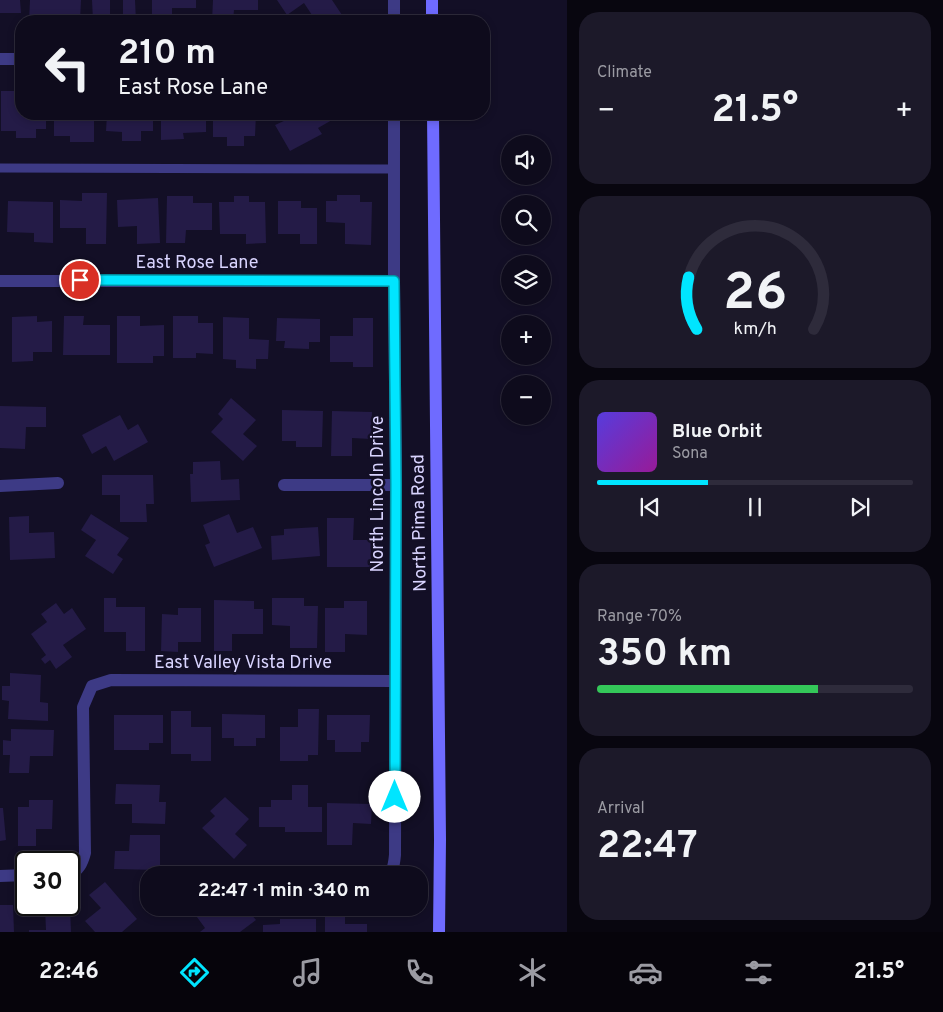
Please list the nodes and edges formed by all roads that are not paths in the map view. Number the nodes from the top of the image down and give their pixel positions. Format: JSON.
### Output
{"nodes":[{"id":1,"x":394,"y":0,"type":"edge"},
{"id":2,"x":432,"y":0,"type":"edge"},
{"id":3,"x":394,"y":15,"type":"edge"},
{"id":4,"x":432,"y":15,"type":"edge"},
{"id":5,"x":0,"y":59,"type":"edge"},
{"id":6,"x":15,"y":59,"type":"edge"},
{"id":7,"x":394,"y":120,"type":"edge"},
{"id":8,"x":433,"y":120,"type":"edge"},
{"id":9,"x":0,"y":168,"type":"edge"},
{"id":10,"x":394,"y":169,"type":"junction"},
{"id":11,"x":0,"y":281,"type":"edge"},
{"id":12,"x":394,"y":281,"type":"junction"},
{"id":13,"x":58,"y":483,"type":"dead end"},
{"id":14,"x":284,"y":485,"type":"dead end"},
{"id":15,"x":396,"y":485,"type":"junction"},
{"id":16,"x":0,"y":486,"type":"edge"},
{"id":17,"x":395,"y":681,"type":"junction"},
{"id":18,"x":80,"y":865,"type":"edge"},
{"id":19,"x":393,"y":866,"type":"edge"},
{"id":20,"x":0,"y":876,"type":"edge"},
{"id":21,"x":15,"y":876,"type":"edge"},
{"id":22,"x":439,"y":932,"type":"edge"}],
"edges":[{"from":1,"to":3,"type":"street"},
{"from":2,"to":4,"type":"main road"},
{"from":5,"to":6,"type":"street"},
{"from":7,"to":10,"type":"street","name":"North Lincoln Drive"},
{"from":8,"to":22,"type":"main road","name":"North Pima Road"},
{"from":9,"to":10,"type":"lane"},
{"from":10,"to":12,"type":"street","name":"North Lincoln Drive"},
{"from":11,"to":12,"type":"street","name":"East Rose Lane"},
{"from":12,"to":15,"type":"street","name":"North Lincoln Drive"},
{"from":13,"to":16,"type":"street"},
{"from":14,"to":15,"type":"street"},
{"from":15,"to":17,"type":"street","name":"North Lincoln Drive"},
{"from":17,"to":18,"type":"street","name":"East Valley Vista Drive"},
{"from":17,"to":19,"type":"street","name":"North Lincoln Drive"},
{"from":20,"to":21,"type":"street"}]}
